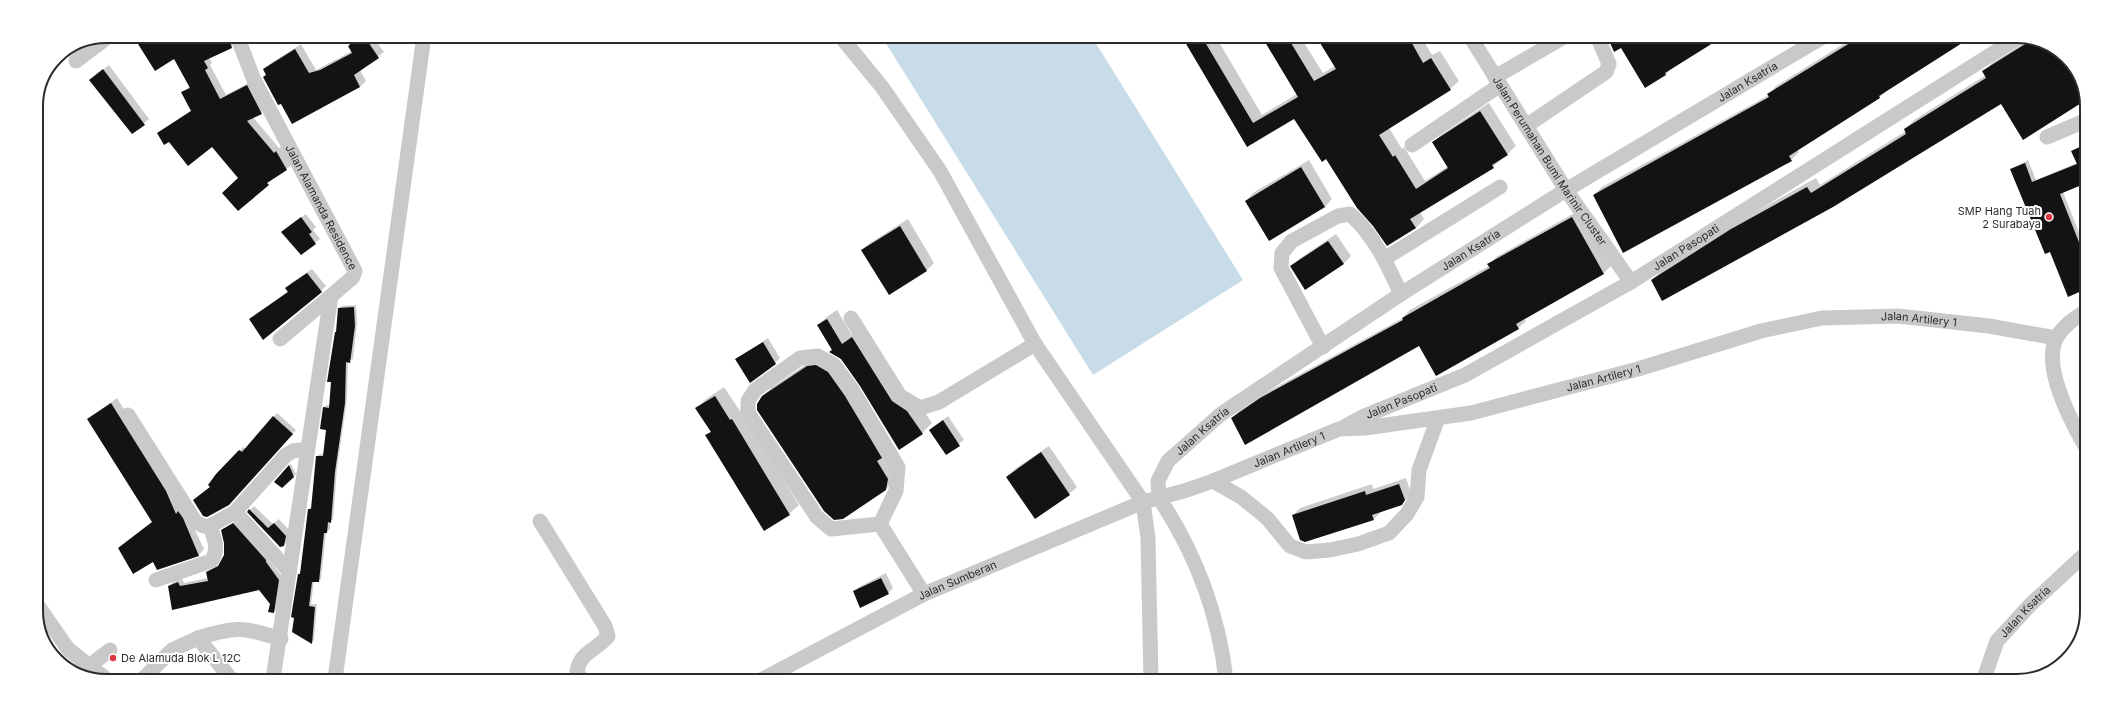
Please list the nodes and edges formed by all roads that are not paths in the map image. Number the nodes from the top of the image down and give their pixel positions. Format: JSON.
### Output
{"nodes":[{"id":1,"x":240,"y":43,"type":"edge"},
{"id":2,"x":423,"y":43,"type":"edge"},
{"id":3,"x":846,"y":43,"type":"edge"},
{"id":4,"x":1474,"y":43,"type":"edge"},
{"id":5,"x":1555,"y":43,"type":"edge"},
{"id":6,"x":1600,"y":43,"type":"edge"},
{"id":7,"x":1813,"y":43,"type":"edge"},
{"id":8,"x":2009,"y":43,"type":"edge"},
{"id":9,"x":99,"y":44,"type":"edge"},
{"id":10,"x":76,"y":61,"type":"dead end"},
{"id":11,"x":1498,"y":81,"type":"junction"},
{"id":12,"x":2080,"y":123,"type":"edge"},
{"id":13,"x":1526,"y":126,"type":"junction"},
{"id":14,"x":2047,"y":137,"type":"dead end"},
{"id":15,"x":1412,"y":145,"type":"dead end"},
{"id":16,"x":1500,"y":188,"type":"dead end"},
{"id":17,"x":1566,"y":190,"type":"junction"},
{"id":18,"x":1384,"y":259,"type":"junction"},
{"id":19,"x":1631,"y":282,"type":"junction"},
{"id":20,"x":1401,"y":294,"type":"junction"},
{"id":21,"x":331,"y":296,"type":"junction"},
{"id":22,"x":2080,"y":315,"type":"edge"},
{"id":23,"x":851,"y":318,"type":"dead end"},
{"id":24,"x":2056,"y":338,"type":"junction"},
{"id":25,"x":280,"y":339,"type":"dead end"},
{"id":26,"x":1035,"y":344,"type":"junction"},
{"id":27,"x":1323,"y":347,"type":"junction"},
{"id":28,"x":128,"y":415,"type":"dead end"},
{"id":29,"x":1438,"y":418,"type":"junction"},
{"id":30,"x":1339,"y":429,"type":"junction"},
{"id":31,"x":2080,"y":436,"type":"edge"},
{"id":32,"x":307,"y":449,"type":"junction"},
{"id":33,"x":1213,"y":481,"type":"junction"},
{"id":34,"x":1159,"y":498,"type":"junction"},
{"id":35,"x":1143,"y":502,"type":"junction"},
{"id":36,"x":235,"y":512,"type":"junction"},
{"id":37,"x":540,"y":521,"type":"dead end"},
{"id":38,"x":880,"y":524,"type":"junction"},
{"id":39,"x":210,"y":526,"type":"junction"},
{"id":40,"x":2080,"y":559,"type":"edge"},
{"id":41,"x":289,"y":571,"type":"junction"},
{"id":42,"x":156,"y":580,"type":"dead end"},
{"id":43,"x":924,"y":594,"type":"junction"},
{"id":44,"x":43,"y":613,"type":"edge"},
{"id":45,"x":198,"y":638,"type":"junction"},
{"id":46,"x":281,"y":639,"type":"junction"},
{"id":47,"x":110,"y":650,"type":"dead end"},
{"id":48,"x":85,"y":669,"type":"edge"},
{"id":49,"x":148,"y":674,"type":"edge"},
{"id":50,"x":227,"y":674,"type":"edge"},
{"id":51,"x":274,"y":674,"type":"edge"},
{"id":52,"x":336,"y":674,"type":"edge"},
{"id":53,"x":579,"y":674,"type":"edge"},
{"id":54,"x":772,"y":674,"type":"edge"},
{"id":55,"x":1150,"y":674,"type":"edge"},
{"id":56,"x":1226,"y":674,"type":"edge"},
{"id":57,"x":1985,"y":674,"type":"edge"}],
"edges":[{"from":1,"to":21,"type":"street","name":"Jalan Alamanda Residence"},
{"from":2,"to":52,"type":"street"},
{"from":3,"to":26,"type":"street"},
{"from":4,"to":11,"type":"street","name":"Jalan Perumahan Bumi Marinir Cluster"},
{"from":5,"to":11,"type":"street"},
{"from":6,"to":13,"type":"street"},
{"from":7,"to":17,"type":"street","name":"Jalan Ksatria"},
{"from":8,"to":19,"type":"street","name":"Jalan Pasopati"},
{"from":9,"to":10,"type":"street"},
{"from":11,"to":13,"type":"street","name":"Jalan Perumahan Bumi Marinir Cluster"},
{"from":11,"to":15,"type":"street"},
{"from":12,"to":14,"type":"street"},
{"from":13,"to":17,"type":"street","name":"Jalan Perumahan Bumi Marinir Cluster"},
{"from":16,"to":18,"type":"street"},
{"from":17,"to":19,"type":"street","name":"Jalan Perumahan Bumi Marinir Cluster"},
{"from":17,"to":20,"type":"street","name":"Jalan Ksatria"},
{"from":18,"to":20,"type":"street"},
{"from":18,"to":27,"type":"street"},
{"from":19,"to":30,"type":"street","name":"Jalan Pasopati"},
{"from":20,"to":27,"type":"street","name":"Jalan Ksatria"},
{"from":21,"to":25,"type":"street","name":"Jalan Alamanda Residence"},
{"from":21,"to":32,"type":"street"},
{"from":22,"to":24,"type":"street"},
{"from":23,"to":26,"type":"street"},
{"from":24,"to":29,"type":"street","name":"Jalan Artilery 1"},
{"from":24,"to":31,"type":"street"},
{"from":26,"to":35,"type":"street"},
{"from":27,"to":34,"type":"street","name":"Jalan Ksatria"},
{"from":28,"to":39,"type":"street"},
{"from":29,"to":30,"type":"street","name":"Jalan Artilery 1"},
{"from":29,"to":33,"type":"street"},
{"from":30,"to":33,"type":"street","name":"Jalan Artilery 1"},
{"from":32,"to":36,"type":"street"},
{"from":32,"to":41,"type":"street"},
{"from":33,"to":34,"type":"street","name":"Jalan Artilery 1"},
{"from":34,"to":35,"type":"street","name":"Jalan Sumberan"},
{"from":34,"to":56,"type":"street"},
{"from":35,"to":43,"type":"street","name":"Jalan Sumberan"},
{"from":35,"to":55,"type":"street"},
{"from":36,"to":39,"type":"street"},
{"from":36,"to":41,"type":"street"},
{"from":37,"to":53,"type":"street"},
{"from":38,"to":38,"type":"street"},
{"from":38,"to":43,"type":"street"},
{"from":39,"to":42,"type":"street"},
{"from":40,"to":57,"type":"street","name":"Jalan Ksatria"},
{"from":41,"to":46,"type":"street"},
{"from":43,"to":54,"type":"street","name":"Jalan Sumberan"},
{"from":44,"to":48,"type":"street"},
{"from":45,"to":46,"type":"street"},
{"from":45,"to":49,"type":"street"},
{"from":45,"to":50,"type":"street"},
{"from":46,"to":51,"type":"street"},
{"from":47,"to":48,"type":"street"}]}
